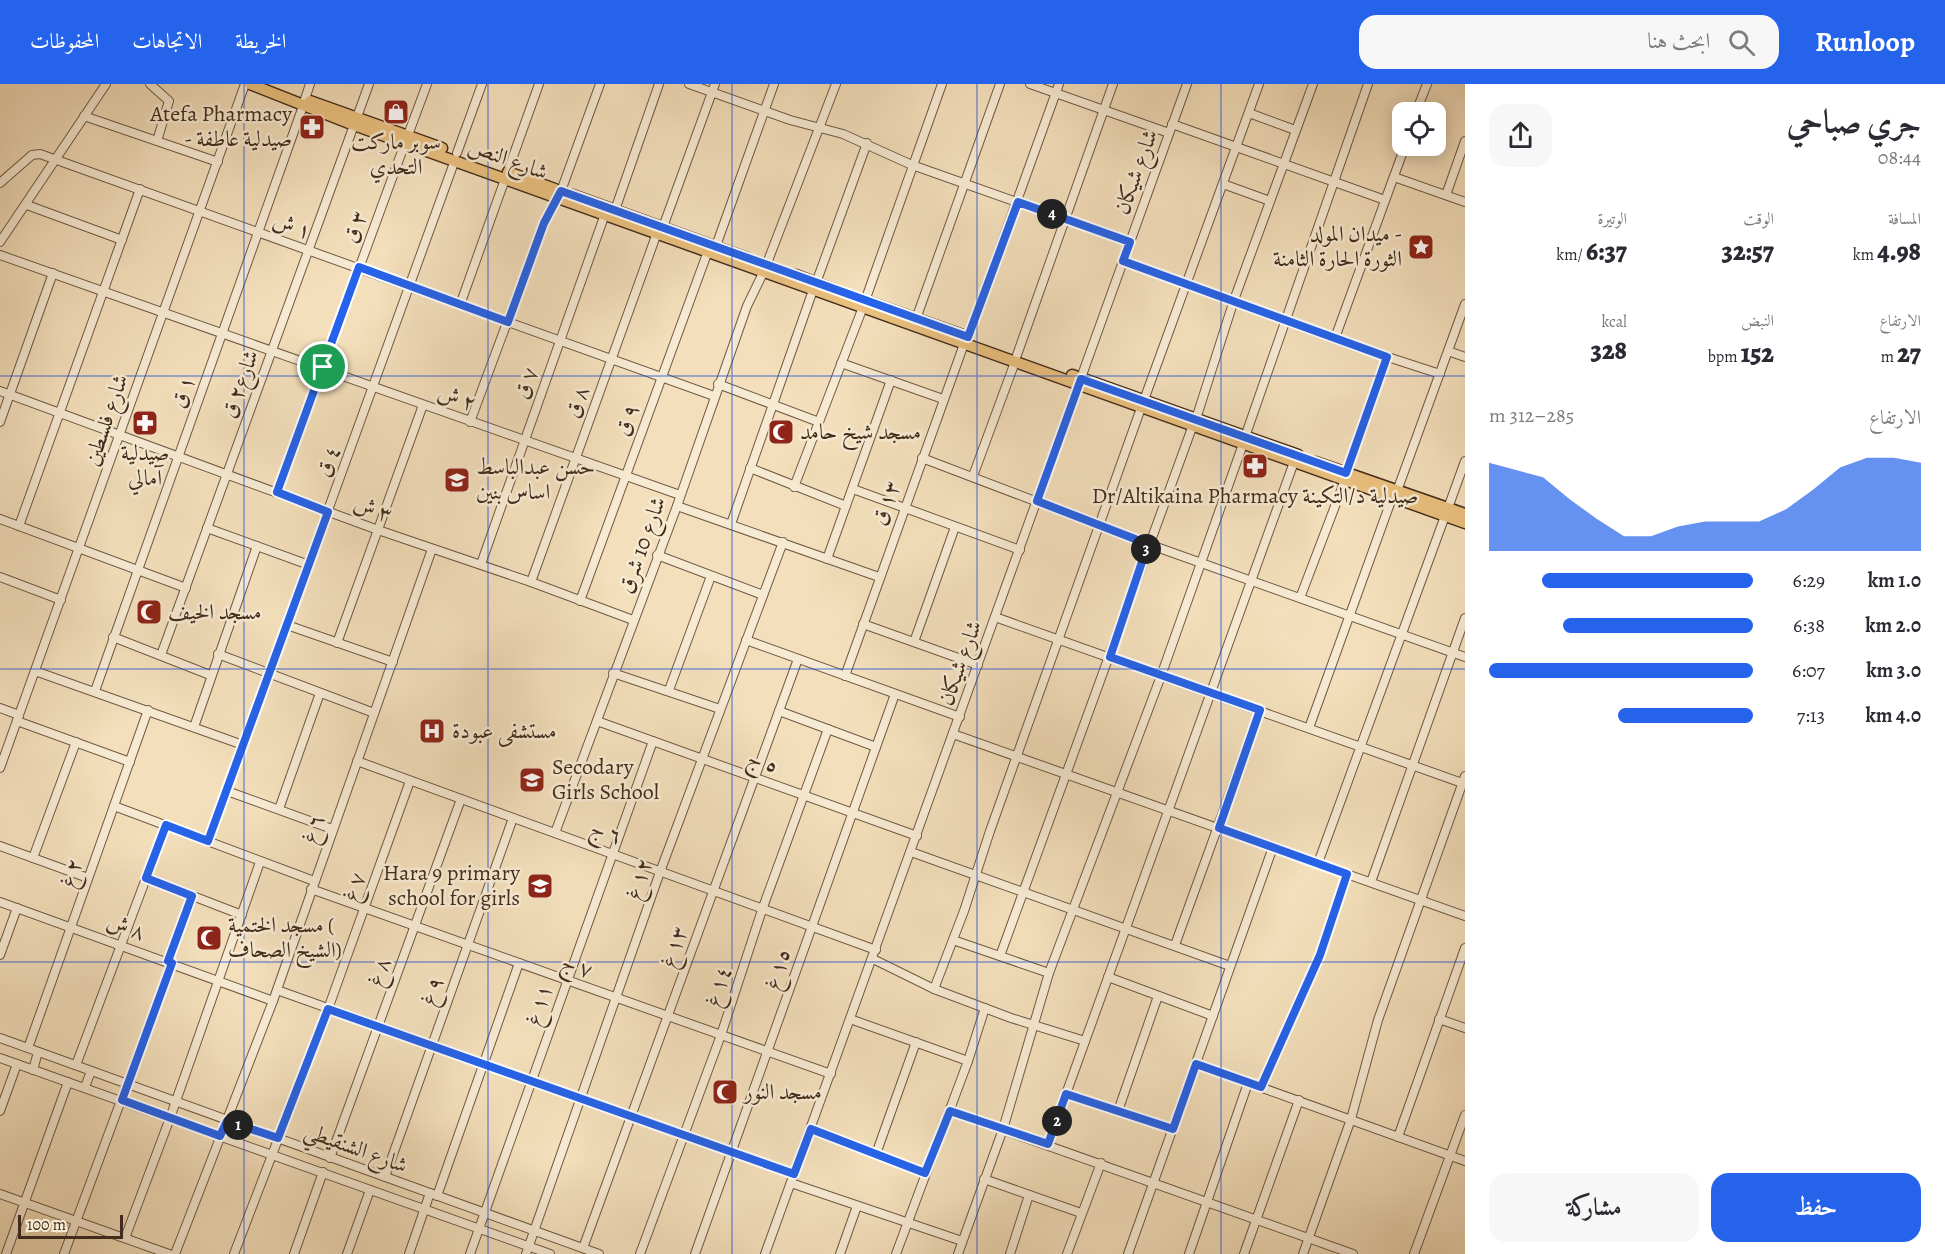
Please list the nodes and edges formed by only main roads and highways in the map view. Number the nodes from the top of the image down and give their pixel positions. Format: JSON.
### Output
{"nodes":[{"id":1,"x":250,"y":84,"type":"edge"},
{"id":2,"x":265,"y":84,"type":"edge"},
{"id":3,"x":304,"y":102,"type":"junction"},
{"id":4,"x":864,"y":304,"type":"junction"},
{"id":5,"x":966,"y":340,"type":"junction"},
{"id":6,"x":1244,"y":440,"type":"junction"},
{"id":7,"x":1345,"y":476,"type":"junction"},
{"id":8,"x":1447,"y":512,"type":"junction"},
{"id":9,"x":1465,"y":514,"type":"edge"},
{"id":10,"x":1465,"y":523,"type":"edge"}],
"edges":[{"from":1,"to":3,"type":"main road","name":"شارع النص"},
{"from":2,"to":3,"type":"main road","name":"شارع النص"},
{"from":3,"to":4,"type":"main road","name":"شارع النص"},
{"from":4,"to":5,"type":"main road","name":"شارع النص"},
{"from":4,"to":5,"type":"main road","name":"شارع النص"},
{"from":5,"to":6,"type":"main road","name":"شارع النص"},
{"from":6,"to":7,"type":"main road","name":"شارع النص"},
{"from":6,"to":7,"type":"main road","name":"شارع النص"},
{"from":7,"to":8,"type":"main road","name":"شارع النص"},
{"from":8,"to":9,"type":"main road","name":"شارع النص"},
{"from":8,"to":10,"type":"main road","name":"شارع النص"}]}
